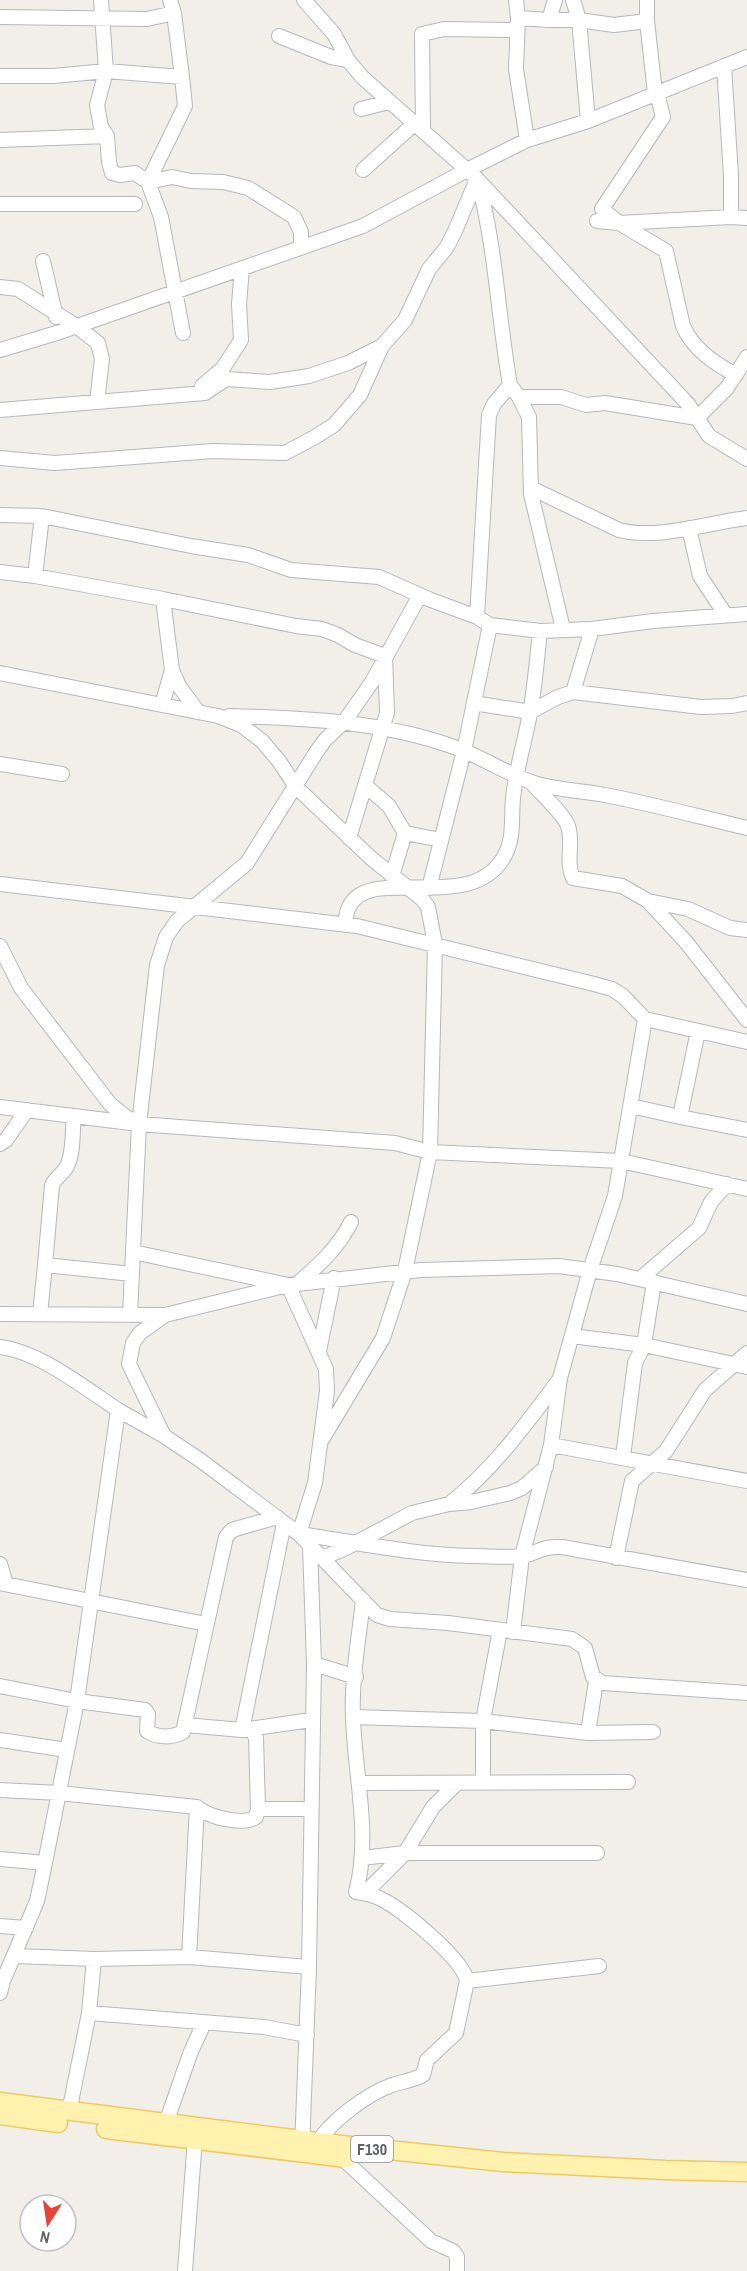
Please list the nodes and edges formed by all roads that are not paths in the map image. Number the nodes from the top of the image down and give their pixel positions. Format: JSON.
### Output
{"nodes":[{"id":1,"x":101,"y":0,"type":"edge"},
{"id":2,"x":304,"y":0,"type":"edge"},
{"id":3,"x":516,"y":0,"type":"edge"},
{"id":4,"x":555,"y":0,"type":"edge"},
{"id":5,"x":573,"y":0,"type":"edge"},
{"id":6,"x":647,"y":0,"type":"edge"},
{"id":7,"x":172,"y":7,"type":"edge"},
{"id":8,"x":0,"y":17,"type":"edge"},
{"id":9,"x":103,"y":20,"type":"junction"},
{"id":10,"x":549,"y":20,"type":"junction"},
{"id":11,"x":579,"y":20,"type":"junction"},
{"id":12,"x":647,"y":21,"type":"junction"},
{"id":13,"x":518,"y":24,"type":"junction"},
{"id":14,"x":279,"y":36,"type":"dead end"},
{"id":15,"x":747,"y":57,"type":"edge"},
{"id":16,"x":348,"y":60,"type":"junction"},
{"id":17,"x":724,"y":66,"type":"junction"},
{"id":18,"x":106,"y":71,"type":"junction"},
{"id":19,"x":0,"y":76,"type":"edge"},
{"id":20,"x":182,"y":77,"type":"junction"},
{"id":21,"x":654,"y":94,"type":"junction"},
{"id":22,"x":389,"y":102,"type":"junction"},
{"id":23,"x":361,"y":110,"type":"dead end"},
{"id":24,"x":588,"y":121,"type":"junction"},
{"id":25,"x":418,"y":127,"type":"junction"},
{"id":26,"x":107,"y":136,"type":"junction"},
{"id":27,"x":0,"y":140,"type":"edge"},
{"id":28,"x":527,"y":140,"type":"junction"},
{"id":29,"x":363,"y":170,"type":"dead end"},
{"id":30,"x":472,"y":174,"type":"junction"},
{"id":31,"x":148,"y":182,"type":"junction"},
{"id":32,"x":0,"y":204,"type":"edge"},
{"id":33,"x":135,"y":204,"type":"dead end"},
{"id":34,"x":731,"y":217,"type":"junction"},
{"id":35,"x":747,"y":218,"type":"edge"},
{"id":36,"x":597,"y":221,"type":"dead end"},
{"id":37,"x":619,"y":223,"type":"junction"},
{"id":38,"x":301,"y":247,"type":"junction"},
{"id":39,"x":43,"y":261,"type":"dead end"},
{"id":40,"x":242,"y":268,"type":"junction"},
{"id":41,"x":0,"y":288,"type":"edge"},
{"id":42,"x":174,"y":292,"type":"junction"},
{"id":43,"x":55,"y":312,"type":"junction"},
{"id":44,"x":76,"y":326,"type":"junction"},
{"id":45,"x":60,"y":332,"type":"junction"},
{"id":46,"x":183,"y":333,"type":"dead end"},
{"id":47,"x":382,"y":346,"type":"junction"},
{"id":48,"x":0,"y":350,"type":"edge"},
{"id":49,"x":747,"y":357,"type":"edge"},
{"id":50,"x":741,"y":376,"type":"edge"},
{"id":51,"x":510,"y":385,"type":"junction"},
{"id":52,"x":189,"y":394,"type":"junction"},
{"id":53,"x":519,"y":397,"type":"junction"},
{"id":54,"x":712,"y":401,"type":"junction"},
{"id":55,"x":97,"y":402,"type":"junction"},
{"id":56,"x":688,"y":404,"type":"junction"},
{"id":57,"x":0,"y":410,"type":"edge"},
{"id":58,"x":697,"y":418,"type":"junction"},
{"id":59,"x":0,"y":458,"type":"edge"},
{"id":60,"x":747,"y":459,"type":"edge"},
{"id":61,"x":531,"y":488,"type":"junction"},
{"id":62,"x":0,"y":515,"type":"edge"},
{"id":63,"x":42,"y":516,"type":"junction"},
{"id":64,"x":747,"y":518,"type":"edge"},
{"id":65,"x":689,"y":528,"type":"junction"},
{"id":66,"x":0,"y":572,"type":"edge"},
{"id":67,"x":35,"y":576,"type":"junction"},
{"id":68,"x":420,"y":595,"type":"junction"},
{"id":69,"x":163,"y":599,"type":"junction"},
{"id":70,"x":747,"y":614,"type":"edge"},
{"id":71,"x":725,"y":615,"type":"junction"},
{"id":72,"x":477,"y":617,"type":"junction"},
{"id":73,"x":490,"y":625,"type":"junction"},
{"id":74,"x":563,"y":629,"type":"junction"},
{"id":75,"x":592,"y":629,"type":"junction"},
{"id":76,"x":540,"y":631,"type":"junction"},
{"id":77,"x":385,"y":656,"type":"junction"},
{"id":78,"x":172,"y":670,"type":"junction"},
{"id":79,"x":0,"y":673,"type":"edge"},
{"id":80,"x":573,"y":692,"type":"junction"},
{"id":81,"x":474,"y":703,"type":"junction"},
{"id":82,"x":747,"y":703,"type":"edge"},
{"id":83,"x":162,"y":705,"type":"junction"},
{"id":84,"x":198,"y":712,"type":"junction"},
{"id":85,"x":530,"y":712,"type":"junction"},
{"id":86,"x":218,"y":716,"type":"junction"},
{"id":87,"x":344,"y":722,"type":"junction"},
{"id":88,"x":382,"y":728,"type":"junction"},
{"id":89,"x":464,"y":751,"type":"junction"},
{"id":90,"x":0,"y":764,"type":"edge"},
{"id":91,"x":62,"y":774,"type":"dead end"},
{"id":92,"x":524,"y":780,"type":"junction"},
{"id":93,"x":366,"y":786,"type":"junction"},
{"id":94,"x":296,"y":787,"type":"junction"},
{"id":95,"x":747,"y":828,"type":"edge"},
{"id":96,"x":405,"y":833,"type":"junction"},
{"id":97,"x":349,"y":838,"type":"junction"},
{"id":98,"x":441,"y":840,"type":"junction"},
{"id":99,"x":392,"y":876,"type":"junction"},
{"id":100,"x":0,"y":884,"type":"edge"},
{"id":101,"x":409,"y":887,"type":"junction"},
{"id":102,"x":429,"y":888,"type":"junction"},
{"id":103,"x":648,"y":901,"type":"junction"},
{"id":104,"x":194,"y":907,"type":"junction"},
{"id":105,"x":345,"y":925,"type":"junction"},
{"id":106,"x":747,"y":930,"type":"edge"},
{"id":107,"x":435,"y":944,"type":"junction"},
{"id":108,"x":0,"y":946,"type":"edge"},
{"id":109,"x":645,"y":1019,"type":"junction"},
{"id":110,"x":747,"y":1020,"type":"edge"},
{"id":111,"x":698,"y":1031,"type":"junction"},
{"id":112,"x":747,"y":1042,"type":"edge"},
{"id":113,"x":631,"y":1106,"type":"junction"},
{"id":114,"x":0,"y":1107,"type":"edge"},
{"id":115,"x":27,"y":1110,"type":"junction"},
{"id":116,"x":74,"y":1116,"type":"junction"},
{"id":117,"x":680,"y":1117,"type":"junction"},
{"id":118,"x":139,"y":1124,"type":"junction"},
{"id":119,"x":747,"y":1130,"type":"edge"},
{"id":120,"x":0,"y":1144,"type":"edge"},
{"id":121,"x":430,"y":1152,"type":"junction"},
{"id":122,"x":621,"y":1161,"type":"junction"},
{"id":123,"x":727,"y":1184,"type":"junction"},
{"id":124,"x":747,"y":1189,"type":"edge"},
{"id":125,"x":351,"y":1222,"type":"dead end"},
{"id":126,"x":133,"y":1252,"type":"junction"},
{"id":127,"x":45,"y":1265,"type":"junction"},
{"id":128,"x":590,"y":1270,"type":"junction"},
{"id":129,"x":405,"y":1271,"type":"junction"},
{"id":130,"x":132,"y":1274,"type":"junction"},
{"id":131,"x":334,"y":1278,"type":"junction"},
{"id":132,"x":640,"y":1279,"type":"junction"},
{"id":133,"x":654,"y":1282,"type":"junction"},
{"id":134,"x":293,"y":1284,"type":"junction"},
{"id":135,"x":747,"y":1304,"type":"edge"},
{"id":136,"x":0,"y":1314,"type":"edge"},
{"id":137,"x":40,"y":1314,"type":"junction"},
{"id":138,"x":130,"y":1315,"type":"junction"},
{"id":139,"x":165,"y":1315,"type":"junction"},
{"id":140,"x":572,"y":1336,"type":"junction"},
{"id":141,"x":644,"y":1345,"type":"junction"},
{"id":142,"x":3,"y":1346,"type":"edge"},
{"id":143,"x":319,"y":1351,"type":"junction"},
{"id":144,"x":747,"y":1353,"type":"edge"},
{"id":145,"x":741,"y":1365,"type":"edge"},
{"id":146,"x":560,"y":1378,"type":"junction"},
{"id":147,"x":118,"y":1410,"type":"junction"},
{"id":148,"x":164,"y":1436,"type":"junction"},
{"id":149,"x":321,"y":1441,"type":"junction"},
{"id":150,"x":551,"y":1444,"type":"junction"},
{"id":151,"x":623,"y":1457,"type":"junction"},
{"id":152,"x":653,"y":1462,"type":"junction"},
{"id":153,"x":546,"y":1467,"type":"junction"},
{"id":154,"x":747,"y":1481,"type":"edge"},
{"id":155,"x":449,"y":1504,"type":"junction"},
{"id":156,"x":280,"y":1520,"type":"junction"},
{"id":157,"x":299,"y":1534,"type":"junction"},
{"id":158,"x":358,"y":1542,"type":"junction"},
{"id":159,"x":310,"y":1545,"type":"junction"},
{"id":160,"x":522,"y":1556,"type":"junction"},
{"id":161,"x":323,"y":1558,"type":"junction"},
{"id":162,"x":616,"y":1558,"type":"junction"},
{"id":163,"x":0,"y":1564,"type":"edge"},
{"id":164,"x":747,"y":1580,"type":"edge"},
{"id":165,"x":3,"y":1583,"type":"edge"},
{"id":166,"x":363,"y":1600,"type":"junction"},
{"id":167,"x":92,"y":1602,"type":"junction"},
{"id":168,"x":206,"y":1624,"type":"junction"},
{"id":169,"x":506,"y":1631,"type":"junction"},
{"id":170,"x":314,"y":1664,"type":"junction"},
{"id":171,"x":356,"y":1677,"type":"junction"},
{"id":172,"x":596,"y":1681,"type":"junction"},
{"id":173,"x":0,"y":1686,"type":"edge"},
{"id":174,"x":747,"y":1693,"type":"edge"},
{"id":175,"x":77,"y":1701,"type":"junction"},
{"id":176,"x":353,"y":1717,"type":"junction"},
{"id":177,"x":311,"y":1720,"type":"junction"},
{"id":178,"x":483,"y":1721,"type":"junction"},
{"id":179,"x":185,"y":1725,"type":"junction"},
{"id":180,"x":243,"y":1730,"type":"junction"},
{"id":181,"x":653,"y":1731,"type":"dead end"},
{"id":182,"x":588,"y":1733,"type":"junction"},
{"id":183,"x":0,"y":1740,"type":"edge"},
{"id":184,"x":67,"y":1750,"type":"junction"},
{"id":185,"x":483,"y":1782,"type":"junction"},
{"id":186,"x":628,"y":1782,"type":"dead end"},
{"id":187,"x":360,"y":1783,"type":"junction"},
{"id":188,"x":456,"y":1784,"type":"junction"},
{"id":189,"x":0,"y":1790,"type":"edge"},
{"id":190,"x":59,"y":1793,"type":"junction"},
{"id":191,"x":197,"y":1807,"type":"junction"},
{"id":192,"x":258,"y":1809,"type":"junction"},
{"id":193,"x":310,"y":1809,"type":"junction"},
{"id":194,"x":405,"y":1853,"type":"junction"},
{"id":195,"x":597,"y":1853,"type":"dead end"},
{"id":196,"x":362,"y":1858,"type":"junction"},
{"id":197,"x":0,"y":1860,"type":"edge"},
{"id":198,"x":45,"y":1863,"type":"junction"},
{"id":199,"x":365,"y":1893,"type":"junction"},
{"id":200,"x":0,"y":1926,"type":"edge"},
{"id":201,"x":26,"y":1928,"type":"junction"},
{"id":202,"x":15,"y":1956,"type":"junction"},
{"id":203,"x":189,"y":1957,"type":"junction"},
{"id":204,"x":94,"y":1959,"type":"junction"},
{"id":205,"x":309,"y":1966,"type":"junction"},
{"id":206,"x":600,"y":1966,"type":"dead end"},
{"id":207,"x":467,"y":1981,"type":"junction"},
{"id":208,"x":0,"y":1993,"type":"edge"},
{"id":209,"x":89,"y":2013,"type":"junction"},
{"id":210,"x":204,"y":2023,"type":"junction"},
{"id":211,"x":307,"y":2035,"type":"junction"},
{"id":212,"x":0,"y":2102,"type":"edge"},
{"id":213,"x":69,"y":2112,"type":"junction"},
{"id":214,"x":0,"y":2115,"type":"edge"},
{"id":215,"x":166,"y":2124,"type":"junction"},
{"id":216,"x":195,"y":2139,"type":"junction"},
{"id":217,"x":308,"y":2145,"type":"junction"},
{"id":218,"x":341,"y":2157,"type":"junction"},
{"id":219,"x":747,"y":2172,"type":"edge"},
{"id":220,"x":747,"y":2182,"type":"edge"},
{"id":221,"x":185,"y":2271,"type":"edge"},
{"id":222,"x":457,"y":2271,"type":"edge"}],
"edges":[{"from":1,"to":9,"type":"street"},
{"from":2,"to":16,"type":"street"},
{"from":3,"to":13,"type":"street"},
{"from":4,"to":10,"type":"street"},
{"from":5,"to":11,"type":"street"},
{"from":6,"to":12,"type":"street"},
{"from":7,"to":9,"type":"street"},
{"from":7,"to":20,"type":"street"},
{"from":8,"to":9,"type":"street"},
{"from":9,"to":18,"type":"street"},
{"from":10,"to":11,"type":"street"},
{"from":10,"to":13,"type":"street"},
{"from":11,"to":12,"type":"street"},
{"from":11,"to":24,"type":"street"},
{"from":12,"to":21,"type":"street"},
{"from":13,"to":25,"type":"street"},
{"from":13,"to":28,"type":"street"},
{"from":14,"to":16,"type":"street"},
{"from":15,"to":17,"type":"street"},
{"from":16,"to":22,"type":"street"},
{"from":17,"to":21,"type":"street"},
{"from":17,"to":34,"type":"street"},
{"from":18,"to":19,"type":"street"},
{"from":18,"to":20,"type":"street"},
{"from":18,"to":26,"type":"street"},
{"from":20,"to":31,"type":"street"},
{"from":21,"to":24,"type":"street"},
{"from":21,"to":37,"type":"street"},
{"from":22,"to":23,"type":"street"},
{"from":22,"to":25,"type":"street"},
{"from":24,"to":28,"type":"street"},
{"from":25,"to":29,"type":"street"},
{"from":25,"to":30,"type":"street"},
{"from":26,"to":27,"type":"street"},
{"from":26,"to":31,"type":"street"},
{"from":28,"to":30,"type":"street"},
{"from":30,"to":38,"type":"street"},
{"from":30,"to":47,"type":"street"},
{"from":30,"to":51,"type":"street"},
{"from":30,"to":56,"type":"street"},
{"from":31,"to":38,"type":"street"},
{"from":31,"to":42,"type":"street"},
{"from":32,"to":33,"type":"street"},
{"from":34,"to":35,"type":"street"},
{"from":34,"to":37,"type":"street"},
{"from":36,"to":37,"type":"street"},
{"from":37,"to":50,"type":"street"},
{"from":38,"to":40,"type":"street"},
{"from":39,"to":43,"type":"street"},
{"from":40,"to":42,"type":"street"},
{"from":40,"to":52,"type":"street"},
{"from":41,"to":43,"type":"street"},
{"from":42,"to":44,"type":"street"},
{"from":42,"to":46,"type":"street"},
{"from":43,"to":44,"type":"street"},
{"from":43,"to":45,"type":"street"},
{"from":44,"to":45,"type":"street"},
{"from":44,"to":55,"type":"street"},
{"from":45,"to":48,"type":"street"},
{"from":47,"to":52,"type":"street"},
{"from":47,"to":59,"type":"street"},
{"from":49,"to":50,"type":"street"},
{"from":50,"to":54,"type":"street"},
{"from":51,"to":53,"type":"street"},
{"from":51,"to":72,"type":"street"},
{"from":52,"to":55,"type":"street"},
{"from":53,"to":58,"type":"street"},
{"from":53,"to":61,"type":"street"},
{"from":54,"to":56,"type":"street"},
{"from":54,"to":58,"type":"street"},
{"from":55,"to":57,"type":"street"},
{"from":56,"to":58,"type":"street"},
{"from":58,"to":60,"type":"street"},
{"from":61,"to":65,"type":"street"},
{"from":61,"to":74,"type":"street"},
{"from":62,"to":63,"type":"street"},
{"from":63,"to":67,"type":"street"},
{"from":63,"to":68,"type":"street"},
{"from":64,"to":65,"type":"street"},
{"from":65,"to":71,"type":"street"},
{"from":66,"to":67,"type":"street"},
{"from":67,"to":69,"type":"street"},
{"from":68,"to":72,"type":"street"},
{"from":68,"to":77,"type":"street"},
{"from":69,"to":77,"type":"street"},
{"from":69,"to":78,"type":"street"},
{"from":70,"to":71,"type":"street"},
{"from":71,"to":75,"type":"street"},
{"from":72,"to":73,"type":"street"},
{"from":73,"to":76,"type":"street"},
{"from":73,"to":81,"type":"street"},
{"from":74,"to":75,"type":"street"},
{"from":74,"to":76,"type":"street"},
{"from":75,"to":80,"type":"street"},
{"from":76,"to":85,"type":"street"},
{"from":77,"to":87,"type":"street"},
{"from":77,"to":88,"type":"street"},
{"from":78,"to":83,"type":"street"},
{"from":78,"to":84,"type":"street"},
{"from":79,"to":83,"type":"street"},
{"from":80,"to":82,"type":"street"},
{"from":80,"to":85,"type":"street"},
{"from":81,"to":85,"type":"street"},
{"from":81,"to":89,"type":"street"},
{"from":83,"to":84,"type":"street"},
{"from":84,"to":86,"type":"street"},
{"from":85,"to":92,"type":"street"},
{"from":86,"to":87,"type":"street"},
{"from":86,"to":94,"type":"street"},
{"from":87,"to":88,"type":"street"},
{"from":87,"to":94,"type":"street"},
{"from":88,"to":89,"type":"street"},
{"from":88,"to":93,"type":"street"},
{"from":89,"to":92,"type":"street"},
{"from":89,"to":98,"type":"street"},
{"from":90,"to":91,"type":"street"},
{"from":92,"to":95,"type":"street"},
{"from":92,"to":102,"type":"street"},
{"from":92,"to":103,"type":"street"},
{"from":93,"to":96,"type":"street"},
{"from":93,"to":97,"type":"street"},
{"from":94,"to":97,"type":"street"},
{"from":94,"to":104,"type":"street"},
{"from":96,"to":98,"type":"street"},
{"from":96,"to":99,"type":"street"},
{"from":97,"to":99,"type":"street"},
{"from":98,"to":102,"type":"street"},
{"from":99,"to":101,"type":"street"},
{"from":100,"to":104,"type":"street"},
{"from":101,"to":102,"type":"street"},
{"from":101,"to":105,"type":"street"},
{"from":101,"to":107,"type":"street"},
{"from":103,"to":106,"type":"street"},
{"from":103,"to":110,"type":"street"},
{"from":104,"to":105,"type":"street"},
{"from":104,"to":118,"type":"street"},
{"from":105,"to":107,"type":"street"},
{"from":107,"to":109,"type":"street"},
{"from":107,"to":121,"type":"street"},
{"from":108,"to":118,"type":"street"},
{"from":109,"to":111,"type":"street"},
{"from":109,"to":113,"type":"street"},
{"from":111,"to":112,"type":"street"},
{"from":111,"to":117,"type":"street"},
{"from":113,"to":117,"type":"street"},
{"from":113,"to":122,"type":"street"},
{"from":114,"to":115,"type":"street"},
{"from":115,"to":116,"type":"street"},
{"from":115,"to":120,"type":"street"},
{"from":116,"to":118,"type":"street"},
{"from":116,"to":127,"type":"street"},
{"from":117,"to":119,"type":"street"},
{"from":118,"to":121,"type":"street"},
{"from":118,"to":126,"type":"street"},
{"from":121,"to":122,"type":"street"},
{"from":121,"to":129,"type":"street"},
{"from":122,"to":123,"type":"street"},
{"from":122,"to":128,"type":"street"},
{"from":123,"to":124,"type":"street"},
{"from":123,"to":132,"type":"street"},
{"from":125,"to":134,"type":"street"},
{"from":126,"to":130,"type":"street"},
{"from":126,"to":134,"type":"street"},
{"from":127,"to":130,"type":"street"},
{"from":127,"to":137,"type":"street"},
{"from":128,"to":129,"type":"street"},
{"from":128,"to":132,"type":"street"},
{"from":128,"to":140,"type":"street"},
{"from":129,"to":131,"type":"street"},
{"from":129,"to":149,"type":"street"},
{"from":130,"to":138,"type":"street"},
{"from":131,"to":134,"type":"street"},
{"from":131,"to":143,"type":"street"},
{"from":132,"to":133,"type":"street"},
{"from":133,"to":135,"type":"street"},
{"from":133,"to":141,"type":"street"},
{"from":134,"to":139,"type":"street"},
{"from":134,"to":143,"type":"street"},
{"from":136,"to":137,"type":"street"},
{"from":137,"to":138,"type":"street"},
{"from":138,"to":139,"type":"street"},
{"from":139,"to":148,"type":"street"},
{"from":140,"to":141,"type":"street"},
{"from":140,"to":146,"type":"street"},
{"from":141,"to":145,"type":"street"},
{"from":141,"to":151,"type":"street"},
{"from":142,"to":147,"type":"street"},
{"from":143,"to":149,"type":"street"},
{"from":144,"to":145,"type":"street"},
{"from":145,"to":152,"type":"street"},
{"from":146,"to":150,"type":"street"},
{"from":146,"to":155,"type":"street"},
{"from":147,"to":148,"type":"street"},
{"from":147,"to":167,"type":"street"},
{"from":148,"to":156,"type":"street"},
{"from":149,"to":157,"type":"street"},
{"from":150,"to":151,"type":"street"},
{"from":150,"to":153,"type":"street"},
{"from":151,"to":152,"type":"street"},
{"from":152,"to":154,"type":"street"},
{"from":152,"to":162,"type":"street"},
{"from":153,"to":155,"type":"street"},
{"from":153,"to":160,"type":"street"},
{"from":155,"to":158,"type":"street"},
{"from":156,"to":157,"type":"street"},
{"from":156,"to":168,"type":"street"},
{"from":156,"to":180,"type":"street"},
{"from":157,"to":158,"type":"street"},
{"from":157,"to":159,"type":"street"},
{"from":158,"to":160,"type":"street"},
{"from":158,"to":161,"type":"street"},
{"from":159,"to":161,"type":"street"},
{"from":159,"to":170,"type":"street"},
{"from":160,"to":162,"type":"street"},
{"from":160,"to":169,"type":"street"},
{"from":161,"to":166,"type":"street"},
{"from":162,"to":164,"type":"street"},
{"from":163,"to":165,"type":"street"},
{"from":165,"to":167,"type":"street"},
{"from":166,"to":169,"type":"street"},
{"from":166,"to":171,"type":"street"},
{"from":167,"to":168,"type":"street"},
{"from":167,"to":175,"type":"street"},
{"from":168,"to":179,"type":"street"},
{"from":169,"to":172,"type":"street"},
{"from":169,"to":178,"type":"street"},
{"from":170,"to":171,"type":"street"},
{"from":170,"to":177,"type":"street"},
{"from":171,"to":176,"type":"street"},
{"from":172,"to":174,"type":"street"},
{"from":172,"to":182,"type":"street"},
{"from":173,"to":175,"type":"street"},
{"from":175,"to":179,"type":"street"},
{"from":175,"to":184,"type":"street"},
{"from":176,"to":178,"type":"street"},
{"from":176,"to":187,"type":"street"},
{"from":177,"to":180,"type":"street"},
{"from":177,"to":193,"type":"street"},
{"from":178,"to":182,"type":"street"},
{"from":178,"to":185,"type":"street"},
{"from":179,"to":180,"type":"street"},
{"from":180,"to":192,"type":"street"},
{"from":181,"to":182,"type":"street"},
{"from":183,"to":184,"type":"street"},
{"from":184,"to":190,"type":"street"},
{"from":185,"to":186,"type":"street"},
{"from":185,"to":188,"type":"street"},
{"from":187,"to":188,"type":"street"},
{"from":187,"to":196,"type":"street"},
{"from":188,"to":194,"type":"street"},
{"from":189,"to":190,"type":"street"},
{"from":190,"to":191,"type":"street"},
{"from":190,"to":198,"type":"street"},
{"from":191,"to":192,"type":"street"},
{"from":191,"to":203,"type":"street"},
{"from":192,"to":193,"type":"street"},
{"from":193,"to":205,"type":"street"},
{"from":194,"to":195,"type":"street"},
{"from":194,"to":196,"type":"street"},
{"from":194,"to":199,"type":"street"},
{"from":196,"to":199,"type":"street"},
{"from":197,"to":198,"type":"street"},
{"from":198,"to":201,"type":"street"},
{"from":199,"to":207,"type":"street"},
{"from":200,"to":201,"type":"street"},
{"from":201,"to":202,"type":"street"},
{"from":202,"to":204,"type":"street"},
{"from":202,"to":208,"type":"street"},
{"from":203,"to":204,"type":"street"},
{"from":203,"to":205,"type":"street"},
{"from":204,"to":209,"type":"street"},
{"from":205,"to":211,"type":"street"},
{"from":206,"to":207,"type":"street"},
{"from":207,"to":217,"type":"street"},
{"from":209,"to":210,"type":"street"},
{"from":209,"to":213,"type":"street"},
{"from":210,"to":211,"type":"street"},
{"from":210,"to":215,"type":"street"},
{"from":211,"to":217,"type":"street"},
{"from":212,"to":213,"type":"main road","number":"F130"},
{"from":213,"to":215,"type":"main road","number":"F130"},
{"from":214,"to":216,"type":"main road","number":"F130"},
{"from":215,"to":217,"type":"main road","number":"F130"},
{"from":216,"to":217,"type":"main road","number":"F130"},
{"from":216,"to":221,"type":"street"},
{"from":217,"to":218,"type":"main road","number":"F130"},
{"from":217,"to":219,"type":"main road","number":"F130"},
{"from":218,"to":220,"type":"main road","number":"F130"},
{"from":218,"to":222,"type":"street"}]}
